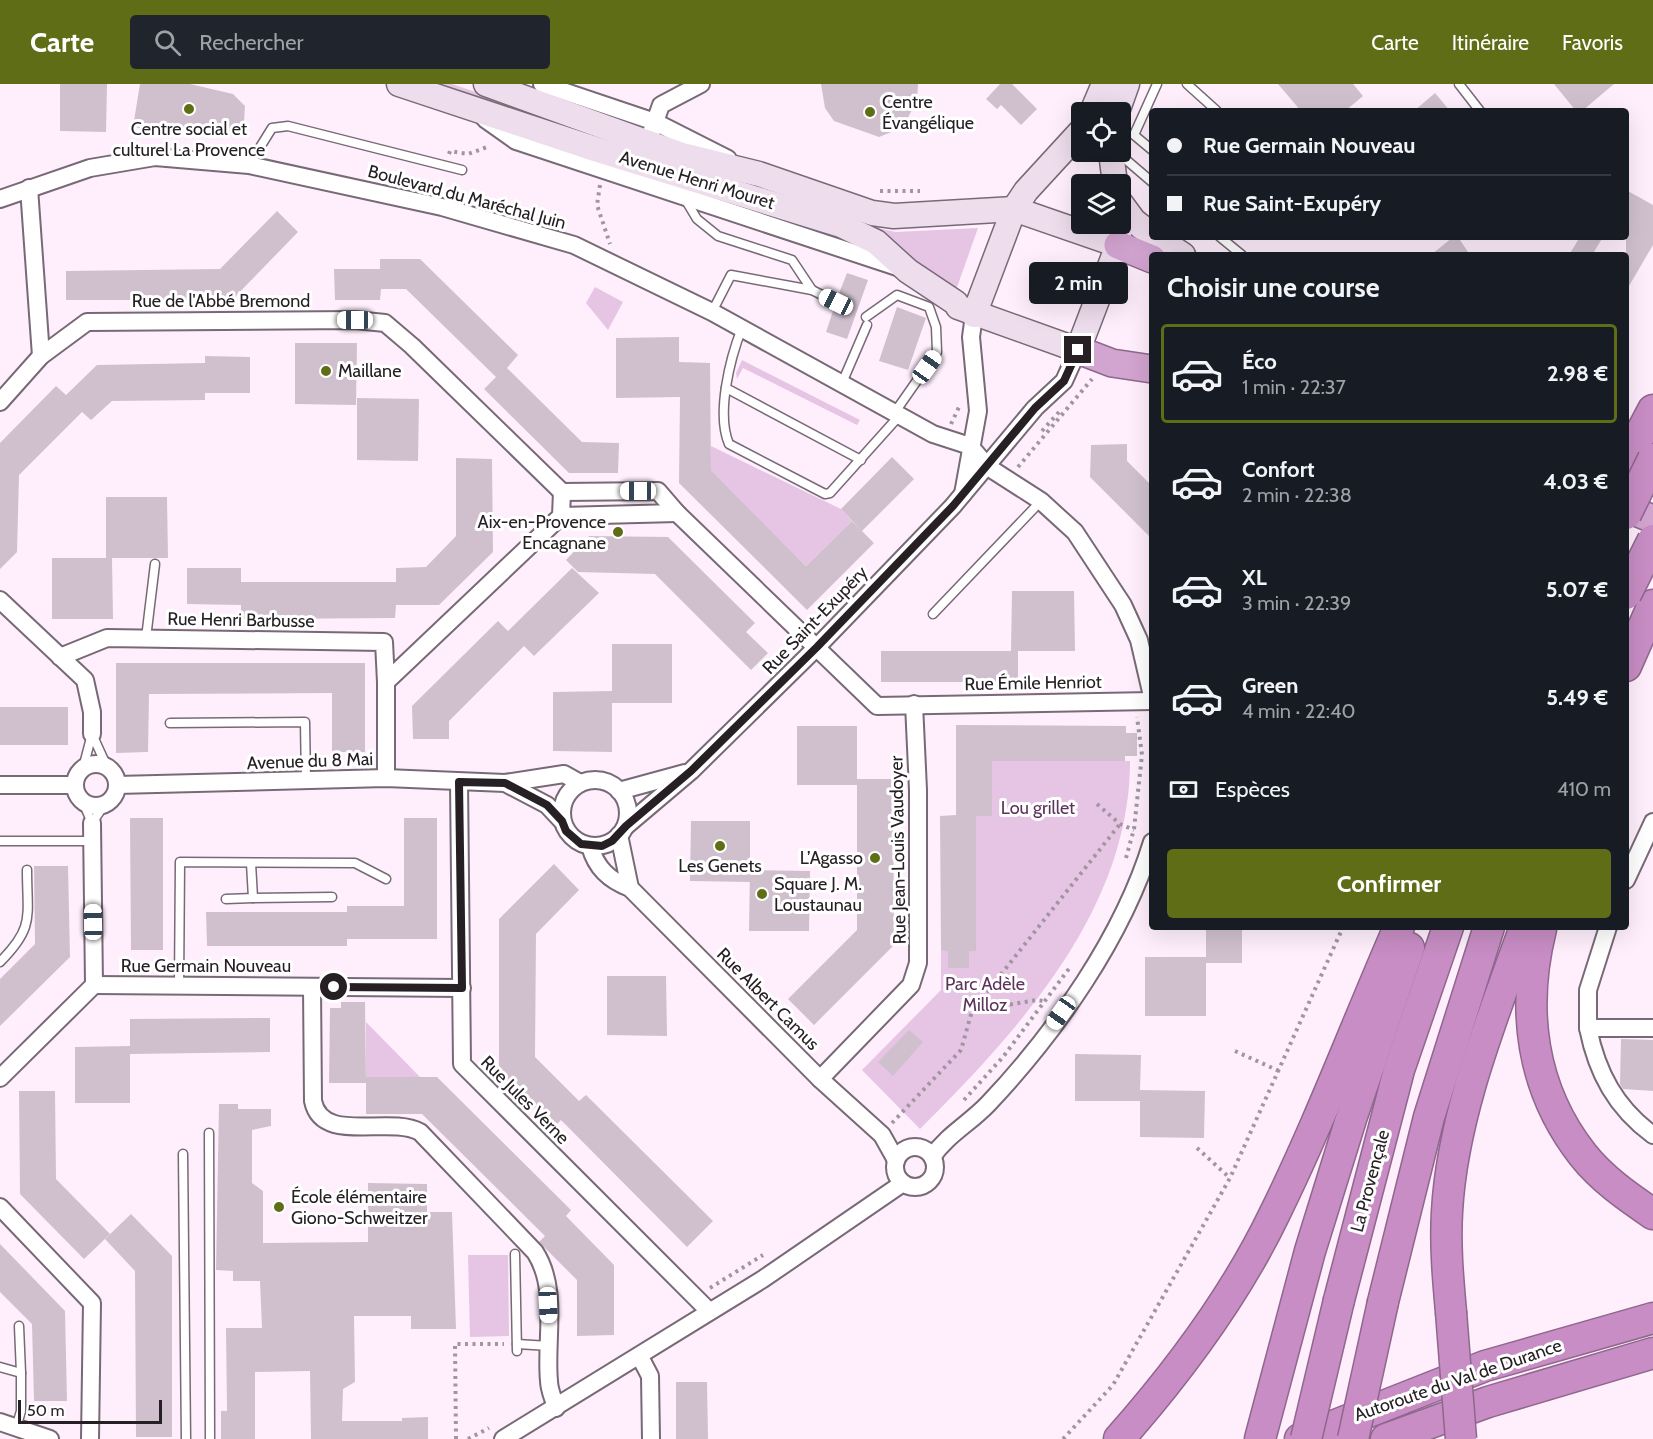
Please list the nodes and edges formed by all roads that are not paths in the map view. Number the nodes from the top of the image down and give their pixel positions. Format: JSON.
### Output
{"nodes":[{"id":1,"x":399,"y":84,"type":"edge"},
{"id":2,"x":486,"y":84,"type":"edge"},
{"id":3,"x":542,"y":84,"type":"edge"},
{"id":4,"x":701,"y":84,"type":"edge"},
{"id":5,"x":1104,"y":84,"type":"edge"},
{"id":6,"x":1127,"y":84,"type":"edge"},
{"id":7,"x":1157,"y":84,"type":"edge"},
{"id":8,"x":1187,"y":84,"type":"edge"},
{"id":9,"x":1459,"y":84,"type":"edge"},
{"id":10,"x":1096,"y":102,"type":"edge"},
{"id":11,"x":1121,"y":102,"type":"edge"},
{"id":12,"x":465,"y":105,"type":"junction"},
{"id":13,"x":1214,"y":108,"type":"edge"},
{"id":14,"x":1478,"y":108,"type":"edge"},
{"id":15,"x":648,"y":142,"type":"junction"},
{"id":16,"x":1071,"y":142,"type":"edge"},
{"id":17,"x":1149,"y":148,"type":"edge"},
{"id":18,"x":1129,"y":162,"type":"edge"},
{"id":19,"x":249,"y":165,"type":"junction"},
{"id":20,"x":462,"y":170,"type":"dead end"},
{"id":21,"x":670,"y":173,"type":"junction"},
{"id":22,"x":1149,"y":179,"type":"edge"},
{"id":23,"x":29,"y":188,"type":"junction"},
{"id":24,"x":683,"y":196,"type":"junction"},
{"id":25,"x":0,"y":199,"type":"edge"},
{"id":26,"x":1014,"y":209,"type":"junction"},
{"id":27,"x":1131,"y":217,"type":"edge"},
{"id":28,"x":1071,"y":221,"type":"edge"},
{"id":29,"x":1149,"y":232,"type":"edge"},
{"id":30,"x":1118,"y":234,"type":"edge"},
{"id":31,"x":1121,"y":234,"type":"edge"},
{"id":32,"x":1160,"y":240,"type":"edge"},
{"id":33,"x":1224,"y":240,"type":"edge"},
{"id":34,"x":1178,"y":252,"type":"edge"},
{"id":35,"x":1238,"y":252,"type":"edge"},
{"id":36,"x":1149,"y":257,"type":"edge"},
{"id":37,"x":908,"y":271,"type":"junction"},
{"id":38,"x":812,"y":290,"type":"junction"},
{"id":39,"x":836,"y":302,"type":"dead end"},
{"id":40,"x":712,"y":312,"type":"junction"},
{"id":41,"x":974,"y":315,"type":"junction"},
{"id":42,"x":742,"y":328,"type":"junction"},
{"id":43,"x":1078,"y":350,"type":"junction"},
{"id":44,"x":41,"y":356,"type":"junction"},
{"id":45,"x":1149,"y":369,"type":"edge"},
{"id":46,"x":842,"y":383,"type":"junction"},
{"id":47,"x":726,"y":388,"type":"junction"},
{"id":48,"x":0,"y":402,"type":"edge"},
{"id":49,"x":897,"y":414,"type":"junction"},
{"id":50,"x":1651,"y":414,"type":"edge"},
{"id":51,"x":970,"y":446,"type":"junction"},
{"id":52,"x":1629,"y":455,"type":"edge"},
{"id":53,"x":1653,"y":459,"type":"edge"},
{"id":54,"x":861,"y":460,"type":"junction"},
{"id":55,"x":987,"y":467,"type":"junction"},
{"id":56,"x":561,"y":492,"type":"junction"},
{"id":57,"x":963,"y":494,"type":"junction"},
{"id":58,"x":1041,"y":501,"type":"junction"},
{"id":59,"x":1629,"y":508,"type":"edge"},
{"id":60,"x":1629,"y":509,"type":"edge"},
{"id":61,"x":677,"y":513,"type":"junction"},
{"id":62,"x":561,"y":516,"type":"junction"},
{"id":63,"x":1653,"y":519,"type":"edge"},
{"id":64,"x":1653,"y":540,"type":"edge"},
{"id":65,"x":155,"y":564,"type":"dead end"},
{"id":66,"x":1629,"y":567,"type":"edge"},
{"id":67,"x":1653,"y":577,"type":"edge"},
{"id":68,"x":1629,"y":588,"type":"edge"},
{"id":69,"x":0,"y":600,"type":"edge"},
{"id":70,"x":1653,"y":605,"type":"edge"},
{"id":71,"x":933,"y":614,"type":"dead end"},
{"id":72,"x":146,"y":638,"type":"junction"},
{"id":73,"x":817,"y":647,"type":"junction"},
{"id":74,"x":60,"y":657,"type":"junction"},
{"id":75,"x":1629,"y":659,"type":"edge"},
{"id":76,"x":386,"y":682,"type":"junction"},
{"id":77,"x":1149,"y":685,"type":"edge"},
{"id":78,"x":1149,"y":698,"type":"edge"},
{"id":79,"x":914,"y":704,"type":"junction"},
{"id":80,"x":170,"y":723,"type":"dead end"},
{"id":81,"x":92,"y":734,"type":"junction"},
{"id":82,"x":107,"y":767,"type":"junction"},
{"id":83,"x":83,"y":768,"type":"junction"},
{"id":84,"x":691,"y":771,"type":"junction"},
{"id":85,"x":386,"y":778,"type":"junction"},
{"id":86,"x":306,"y":781,"type":"junction"},
{"id":87,"x":459,"y":782,"type":"junction"},
{"id":88,"x":505,"y":783,"type":"junction"},
{"id":89,"x":580,"y":783,"type":"junction"},
{"id":90,"x":75,"y":784,"type":"junction"},
{"id":91,"x":117,"y":784,"type":"junction"},
{"id":92,"x":0,"y":785,"type":"edge"},
{"id":93,"x":619,"y":791,"type":"junction"},
{"id":94,"x":82,"y":801,"type":"junction"},
{"id":95,"x":105,"y":804,"type":"junction"},
{"id":96,"x":562,"y":821,"type":"junction"},
{"id":97,"x":1653,"y":822,"type":"edge"},
{"id":98,"x":92,"y":823,"type":"junction"},
{"id":99,"x":622,"y":830,"type":"junction"},
{"id":100,"x":1148,"y":837,"type":"edge"},
{"id":101,"x":0,"y":841,"type":"edge"},
{"id":102,"x":92,"y":841,"type":"junction"},
{"id":103,"x":590,"y":846,"type":"junction"},
{"id":104,"x":251,"y":862,"type":"junction"},
{"id":105,"x":27,"y":870,"type":"dead end"},
{"id":106,"x":1629,"y":874,"type":"edge"},
{"id":107,"x":386,"y":879,"type":"dead end"},
{"id":108,"x":630,"y":888,"type":"junction"},
{"id":109,"x":332,"y":897,"type":"dead end"},
{"id":110,"x":253,"y":898,"type":"junction"},
{"id":111,"x":226,"y":899,"type":"dead end"},
{"id":112,"x":1398,"y":930,"type":"edge"},
{"id":113,"x":1415,"y":930,"type":"edge"},
{"id":114,"x":1447,"y":930,"type":"edge"},
{"id":115,"x":1488,"y":930,"type":"edge"},
{"id":116,"x":1524,"y":930,"type":"edge"},
{"id":117,"x":1540,"y":930,"type":"edge"},
{"id":118,"x":1607,"y":930,"type":"edge"},
{"id":119,"x":0,"y":963,"type":"edge"},
{"id":120,"x":94,"y":985,"type":"junction"},
{"id":121,"x":179,"y":986,"type":"junction"},
{"id":122,"x":312,"y":987,"type":"junction"},
{"id":123,"x":462,"y":988,"type":"junction"},
{"id":124,"x":1588,"y":1028,"type":"junction"},
{"id":125,"x":1653,"y":1028,"type":"edge"},
{"id":126,"x":0,"y":1078,"type":"edge"},
{"id":127,"x":820,"y":1079,"type":"junction"},
{"id":128,"x":209,"y":1133,"type":"dead end"},
{"id":129,"x":882,"y":1135,"type":"junction"},
{"id":130,"x":1653,"y":1135,"type":"edge"},
{"id":131,"x":921,"y":1151,"type":"junction"},
{"id":132,"x":183,"y":1154,"type":"dead end"},
{"id":133,"x":896,"y":1160,"type":"junction"},
{"id":134,"x":903,"y":1183,"type":"junction"},
{"id":135,"x":0,"y":1207,"type":"edge"},
{"id":136,"x":1653,"y":1214,"type":"edge"},
{"id":137,"x":515,"y":1254,"type":"dead end"},
{"id":138,"x":709,"y":1311,"type":"junction"},
{"id":139,"x":1653,"y":1318,"type":"edge"},
{"id":140,"x":19,"y":1326,"type":"dead end"},
{"id":141,"x":549,"y":1346,"type":"junction"},
{"id":142,"x":1653,"y":1353,"type":"edge"},
{"id":143,"x":640,"y":1357,"type":"junction"},
{"id":144,"x":0,"y":1367,"type":"edge"},
{"id":145,"x":1583,"y":1372,"type":"junction"},
{"id":146,"x":21,"y":1373,"type":"junction"},
{"id":147,"x":556,"y":1408,"type":"junction"},
{"id":148,"x":0,"y":1422,"type":"edge"},
{"id":149,"x":16,"y":1428,"type":"junction"},
{"id":150,"x":50,"y":1439,"type":"edge"},
{"id":151,"x":90,"y":1439,"type":"edge"},
{"id":152,"x":186,"y":1439,"type":"edge"},
{"id":153,"x":210,"y":1439,"type":"edge"},
{"id":154,"x":503,"y":1439,"type":"edge"},
{"id":155,"x":651,"y":1439,"type":"edge"},
{"id":156,"x":1119,"y":1439,"type":"edge"},
{"id":157,"x":1260,"y":1439,"type":"edge"},
{"id":158,"x":1300,"y":1439,"type":"edge"},
{"id":159,"x":1306,"y":1439,"type":"edge"},
{"id":160,"x":1353,"y":1439,"type":"edge"},
{"id":161,"x":1386,"y":1439,"type":"edge"},
{"id":162,"x":1426,"y":1439,"type":"edge"},
{"id":163,"x":1461,"y":1439,"type":"edge"}],
"edges":[{"from":1,"to":12,"type":"main road","name":"Avenue Henri Mouret"},
{"from":2,"to":15,"type":"main road","name":"Avenue Henri Mouret"},
{"from":3,"to":15,"type":"street","name":"Avenue Henri Mouret"},
{"from":4,"to":15,"type":"street"},
{"from":5,"to":10,"type":"main road"},
{"from":6,"to":11,"type":"main road"},
{"from":7,"to":17,"type":"lane"},
{"from":8,"to":13,"type":"lane"},
{"from":9,"to":14,"type":"lane"},
{"from":12,"to":15,"type":"main road","name":"Avenue Henri Mouret"},
{"from":12,"to":24,"type":"street"},
{"from":15,"to":21,"type":"main road","name":"Avenue Henri Mouret"},
{"from":15,"to":26,"type":"main road","name":"Avenue Henri Mouret"},
{"from":16,"to":26,"type":"main road"},
{"from":18,"to":22,"type":"lane"},
{"from":19,"to":20,"type":"lane"},
{"from":19,"to":23,"type":"street","name":"Boulevard du Maréchal Juin"},
{"from":19,"to":40,"type":"street","name":"Boulevard du Maréchal Juin"},
{"from":21,"to":24,"type":"lane"},
{"from":21,"to":37,"type":"main road","name":"Avenue Henri Mouret"},
{"from":23,"to":25,"type":"street","name":"Boulevard du Maréchal Juin"},
{"from":23,"to":44,"type":"street"},
{"from":24,"to":37,"type":"street"},
{"from":24,"to":38,"type":"lane"},
{"from":26,"to":28,"type":"main road"},
{"from":26,"to":41,"type":"main road"},
{"from":27,"to":29,"type":"main road"},
{"from":30,"to":43,"type":"main road"},
{"from":31,"to":36,"type":"highway"},
{"from":32,"to":34,"type":"main road"},
{"from":33,"to":35,"type":"lane"},
{"from":37,"to":41,"type":"main road","name":"Avenue Henri Mouret"},
{"from":38,"to":39,"type":"lane"},
{"from":38,"to":40,"type":"lane"},
{"from":40,"to":42,"type":"street","name":"Boulevard du Maréchal Juin"},
{"from":41,"to":43,"type":"main road","name":"Avenue Henri Mouret"},
{"from":41,"to":51,"type":"street"},
{"from":42,"to":46,"type":"street","name":"Boulevard du Maréchal Juin"},
{"from":42,"to":47,"type":"lane"},
{"from":43,"to":45,"type":"highway"},
{"from":43,"to":55,"type":"street","name":"Rue Saint-Exupéry"},
{"from":44,"to":48,"type":"street","name":"Rue de l'Abbé Bremond"},
{"from":44,"to":56,"type":"street","name":"Rue de l'Abbé Bremond"},
{"from":46,"to":49,"type":"street","name":"Boulevard du Maréchal Juin"},
{"from":46,"to":49,"type":"lane"},
{"from":47,"to":54,"type":"lane"},
{"from":47,"to":54,"type":"lane"},
{"from":49,"to":51,"type":"street","name":"Boulevard du Maréchal Juin"},
{"from":49,"to":54,"type":"lane"},
{"from":50,"to":52,"type":"highway"},
{"from":51,"to":55,"type":"street"},
{"from":51,"to":57,"type":"street"},
{"from":53,"to":59,"type":"highway","bridge":true},
{"from":55,"to":57,"type":"street","name":"Rue Saint-Exupéry"},
{"from":55,"to":58,"type":"street"},
{"from":56,"to":61,"type":"street"},
{"from":56,"to":62,"type":"street"},
{"from":57,"to":73,"type":"street","name":"Rue Saint-Exupéry"},
{"from":58,"to":71,"type":"lane"},
{"from":58,"to":77,"type":"street"},
{"from":60,"to":63,"type":"highway"},
{"from":61,"to":62,"type":"street"},
{"from":61,"to":73,"type":"street"},
{"from":62,"to":76,"type":"street"},
{"from":64,"to":68,"type":"highway","bridge":true},
{"from":65,"to":72,"type":"lane"},
{"from":66,"to":67,"type":"highway"},
{"from":69,"to":74,"type":"street"},
{"from":70,"to":75,"type":"highway"},
{"from":72,"to":74,"type":"street","name":"Rue Henri Barbusse"},
{"from":72,"to":76,"type":"street","name":"Rue Henri Barbusse"},
{"from":73,"to":79,"type":"street"},
{"from":73,"to":84,"type":"street","name":"Rue Saint-Exupéry"},
{"from":74,"to":81,"type":"street"},
{"from":76,"to":85,"type":"street"},
{"from":78,"to":79,"type":"street","name":"Rue Émile Henriot"},
{"from":79,"to":127,"type":"street","name":"Rue Jean-Louis Vaudoyer"},
{"from":80,"to":86,"type":"lane"},
{"from":81,"to":82,"type":"lane"},
{"from":81,"to":83,"type":"lane"},
{"from":82,"to":83,"type":"street"},
{"from":82,"to":91,"type":"street"},
{"from":83,"to":90,"type":"street"},
{"from":84,"to":93,"type":"street","name":"Rue Saint-Exupéry"},
{"from":84,"to":99,"type":"street","name":"Rue Saint-Exupéry"},
{"from":85,"to":86,"type":"street","name":"Avenue du 8 Mai"},
{"from":85,"to":87,"type":"street","name":"Avenue du 8 Mai"},
{"from":86,"to":91,"type":"street","name":"Avenue du 8 Mai"},
{"from":87,"to":88,"type":"street","name":"Avenue du 8 Mai"},
{"from":87,"to":123,"type":"street","name":"Rue Jules Verne"},
{"from":88,"to":89,"type":"street","name":"Avenue du 8 Mai"},
{"from":88,"to":96,"type":"street","name":"Avenue du 8 Mai"},
{"from":89,"to":93,"type":"street"},
{"from":89,"to":96,"type":"street"},
{"from":90,"to":92,"type":"street"},
{"from":90,"to":94,"type":"street"},
{"from":91,"to":95,"type":"street"},
{"from":93,"to":99,"type":"street"},
{"from":94,"to":95,"type":"street"},
{"from":94,"to":98,"type":"lane"},
{"from":95,"to":98,"type":"lane"},
{"from":96,"to":103,"type":"street"},
{"from":97,"to":106,"type":"street"},
{"from":98,"to":102,"type":"street"},
{"from":99,"to":103,"type":"street"},
{"from":99,"to":108,"type":"street"},
{"from":100,"to":131,"type":"street"},
{"from":101,"to":102,"type":"lane"},
{"from":102,"to":120,"type":"street"},
{"from":103,"to":108,"type":"street","name":"Rue Albert Camus"},
{"from":104,"to":107,"type":"lane"},
{"from":104,"to":110,"type":"lane"},
{"from":104,"to":121,"type":"lane"},
{"from":105,"to":119,"type":"lane"},
{"from":108,"to":127,"type":"street","name":"Rue Albert Camus"},
{"from":109,"to":110,"type":"lane"},
{"from":110,"to":111,"type":"lane"},
{"from":112,"to":156,"type":"highway"},
{"from":113,"to":157,"type":"highway"},
{"from":114,"to":159,"type":"highway","name":"La Provençale","bridge":true},
{"from":115,"to":160,"type":"highway","bridge":true},
{"from":116,"to":163,"type":"highway","bridge":true},
{"from":117,"to":136,"type":"highway"},
{"from":118,"to":124,"type":"street"},
{"from":120,"to":121,"type":"street","name":"Rue Germain Nouveau"},
{"from":120,"to":126,"type":"street"},
{"from":121,"to":122,"type":"street","name":"Rue Germain Nouveau"},
{"from":122,"to":123,"type":"street","name":"Rue Germain Nouveau"},
{"from":122,"to":141,"type":"street"},
{"from":123,"to":138,"type":"street","name":"Rue Jules Verne"},
{"from":124,"to":125,"type":"street"},
{"from":124,"to":130,"type":"street"},
{"from":127,"to":129,"type":"street","name":"Rue Albert Camus"},
{"from":128,"to":153,"type":"lane"},
{"from":129,"to":131,"type":"street","name":"Rue Albert Camus"},
{"from":129,"to":133,"type":"street","name":"Rue Albert Camus"},
{"from":131,"to":133,"type":"street"},
{"from":131,"to":134,"type":"street"},
{"from":132,"to":152,"type":"lane"},
{"from":133,"to":134,"type":"street"},
{"from":134,"to":138,"type":"street"},
{"from":135,"to":151,"type":"street"},
{"from":137,"to":141,"type":"lane"},
{"from":138,"to":143,"type":"street"},
{"from":139,"to":158,"type":"highway","name":"Autoroute du Val de Durance"},
{"from":140,"to":146,"type":"lane"},
{"from":141,"to":147,"type":"street"},
{"from":142,"to":145,"type":"highway","name":"Autoroute du Val de Durance"},
{"from":143,"to":147,"type":"street"},
{"from":143,"to":155,"type":"street"},
{"from":144,"to":146,"type":"lane"},
{"from":145,"to":161,"type":"highway","name":"Autoroute du Val de Durance"},
{"from":145,"to":162,"type":"highway"},
{"from":146,"to":149,"type":"lane"},
{"from":147,"to":154,"type":"street"},
{"from":148,"to":149,"type":"street"},
{"from":149,"to":150,"type":"street"}]}
